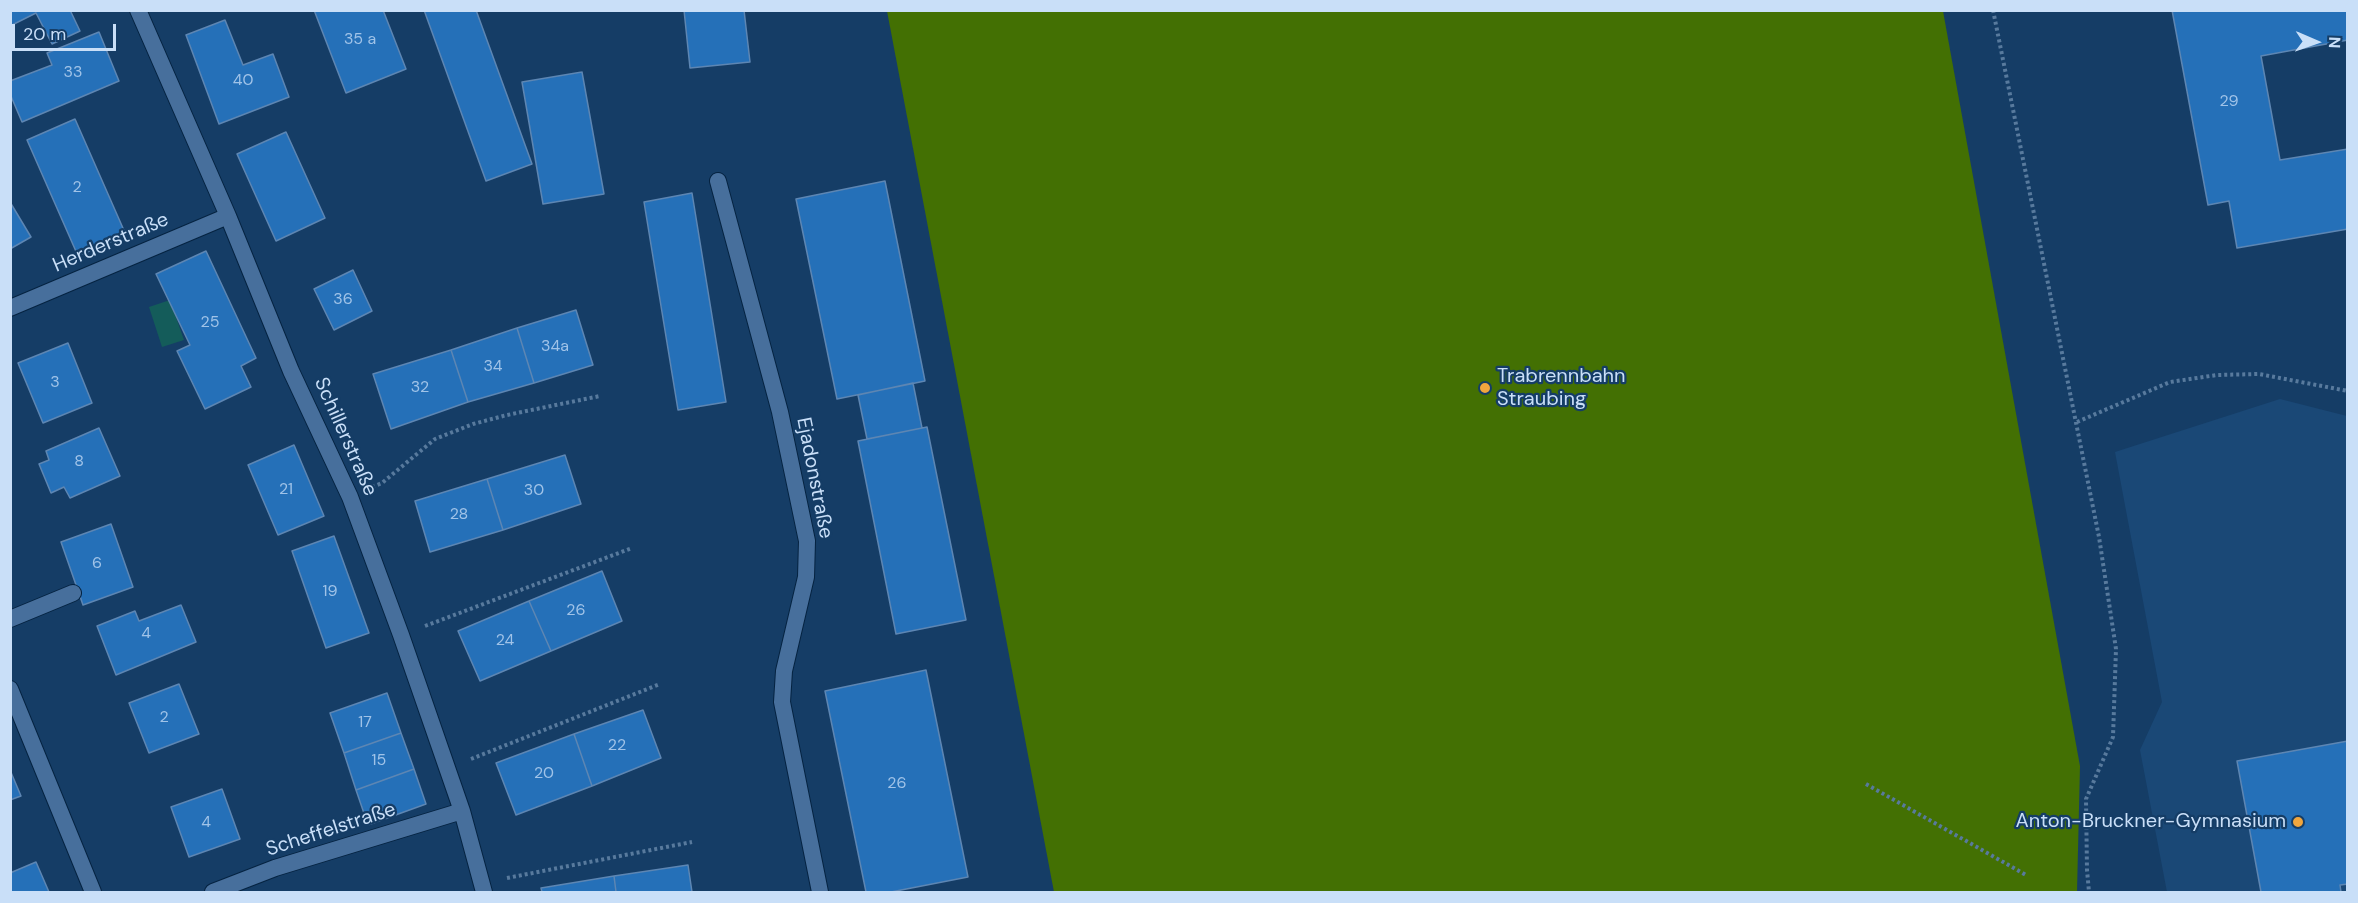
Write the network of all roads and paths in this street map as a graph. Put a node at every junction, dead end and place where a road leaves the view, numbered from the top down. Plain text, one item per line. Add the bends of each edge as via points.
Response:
1 (138, 10) edge
2 (1993, 10) edge
3 (718, 181) dead end
4 (228, 216) junction
5 (10, 308) edge
6 (2348, 392) edge
7 (600, 396) dead end
8 (2077, 422) junction
9 (350, 496) junction
10 (632, 548) dead end
11 (73, 593) dead end
12 (10, 619) edge
13 (401, 635) junction
14 (660, 684) dead end
15 (10, 689) edge
16 (447, 769) junction
17 (1866, 784) dead end
18 (462, 811) junction
19 (692, 842) dead end
20 (2026, 876) dead end
21 (483, 888) edge
22 (93, 892) edge
23 (213, 892) edge
24 (820, 892) edge
25 (2089, 892) edge

1 - 4 street, Schillerstraße
2 - 8 path
3 - 24 street, Ejadonstraße via 780,412 807,541 806,577 784,671 782,702
4 - 5 street, Herderstraße
4 - 9 street, Schillerstraße via 291,371
6 - 8 path via 2259,374 2217,375 2170,382
7 - 9 path via 507,415 435,439 382,483
8 - 25 path via 2116,649 2113,737 2086,799
9 - 13 street, Schillerstraße
10 - 13 path
11 - 12 street
13 - 16 street, Schillerstraße
14 - 16 path
15 - 22 street
16 - 18 street, Schillerstraße
17 - 20 path
18 - 21 street, Schillerstraße
18 - 23 street, Scheffelstraße via 275,868
19 - 21 path

